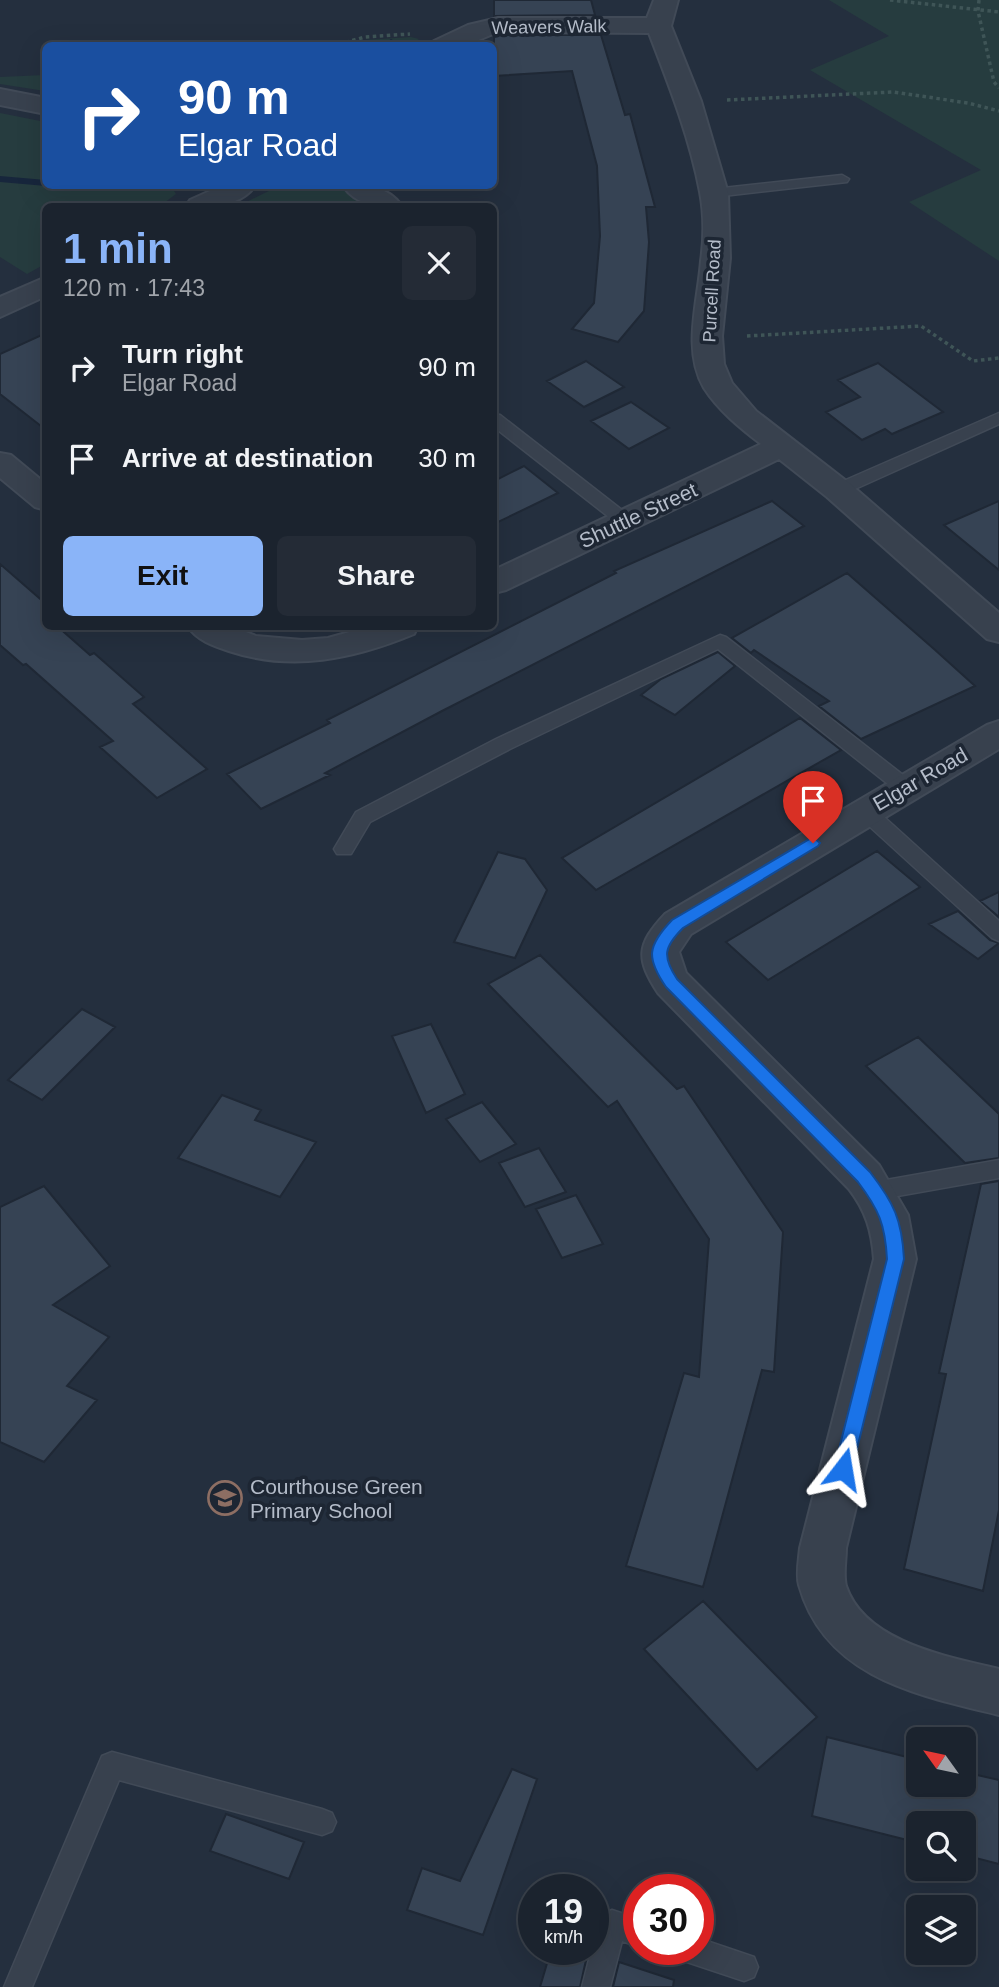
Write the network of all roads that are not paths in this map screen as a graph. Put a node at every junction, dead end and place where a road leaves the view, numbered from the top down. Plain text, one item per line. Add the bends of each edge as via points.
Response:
1 (663, 13) edge
2 (450, 42) edge
3 (0, 96) edge
4 (42, 105) edge
5 (842, 179) dead end
6 (226, 189) edge
7 (362, 189) edge
8 (714, 193) junction
9 (205, 203) edge
10 (383, 203) edge
11 (42, 287) edge
12 (0, 307) edge
13 (999, 418) edge
14 (497, 421) edge
15 (782, 446) junction
16 (0, 463) edge
17 (838, 491) junction
18 (42, 497) edge
19 (625, 521) junction
20 (497, 582) edge
21 (210, 630) edge
22 (394, 630) edge
23 (999, 631) edge
24 (999, 733) edge
25 (905, 787) junction
26 (865, 811) junction
27 (344, 849) dead end
28 (999, 933) edge
29 (999, 1169) edge
30 (875, 1191) junction
31 (999, 1692) edge
32 (322, 1822) dead end
33 (623, 1928) edge
34 (714, 1957) edge
35 (744, 1966) dead end
36 (18, 1987) edge
37 (596, 1987) edge

1 - 2 street, Weavers Walk via 498,25
1 - 8 street, Purcell Road
3 - 4 street
5 - 8 lane
6 - 9 street
7 - 10 street
8 - 15 street, Purcell Road via 716,258 707,337 709,365 718,387 745,417
11 - 12 street
13 - 17 lane
14 - 19 lane
15 - 17 street, Purcell Road
15 - 19 street, Shuttle Street
16 - 18 street
17 - 23 street, Purcell Road
19 - 20 street, Shuttle Street
21 - 22 street via 253,647 290,653 334,649
24 - 25 street, Elgar Road
25 - 26 street, Elgar Road
25 - 27 lane via 720,641 503,744 363,817
26 - 28 lane
26 - 30 street, Elgar Road via 678,924 659,950 659,964 672,983
29 - 30 lane
30 - 31 street, Elgar Road via 894,1230 895,1259 823,1548 822,1583 837,1618 867,1648 905,1668
32 - 36 lane via 112,1765
33 - 37 lane via 612,1924
34 - 35 lane

